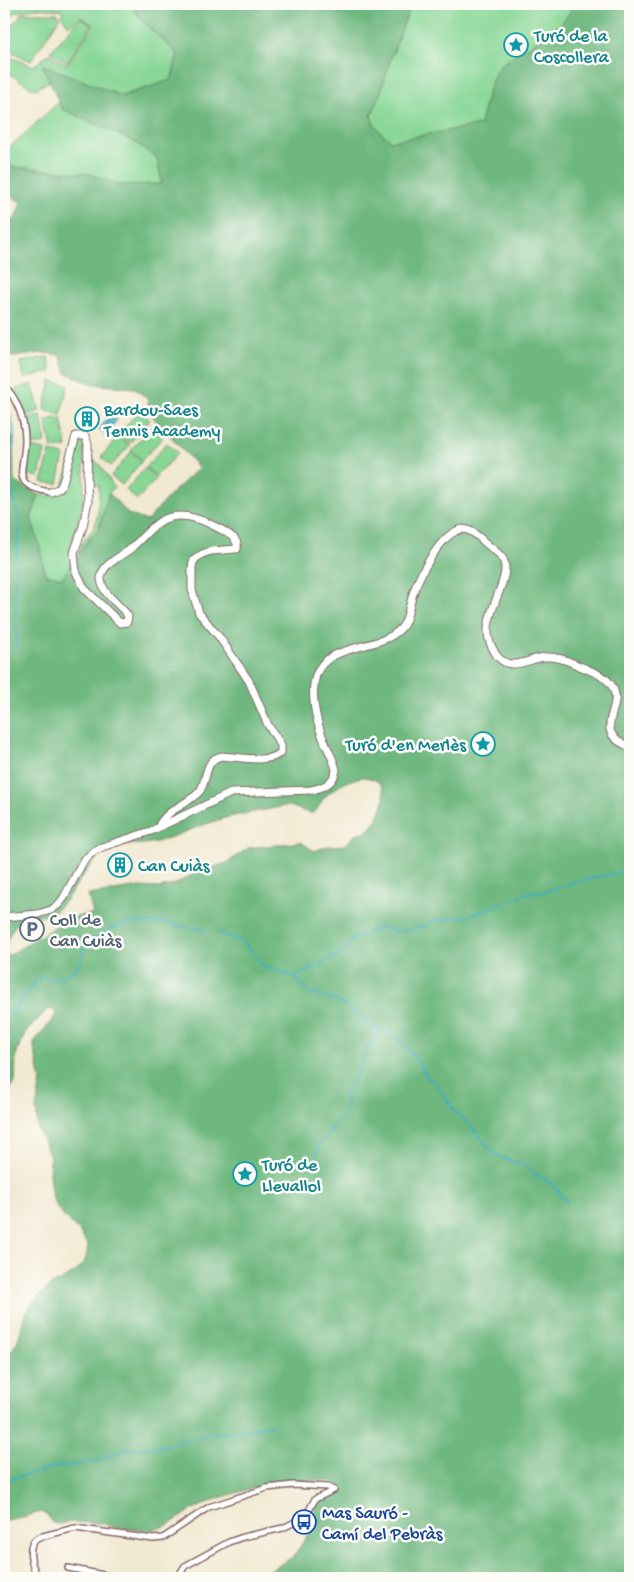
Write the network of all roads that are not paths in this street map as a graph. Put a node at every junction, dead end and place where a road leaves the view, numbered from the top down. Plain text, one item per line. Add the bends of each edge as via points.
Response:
1 (4, 386) edge
2 (51, 492) joint
3 (630, 747) edge
4 (158, 828) junction
5 (4, 917) edge
6 (68, 1568) dead end
7 (39, 1578) edge
8 (119, 1578) edge
9 (177, 1578) edge

1 - 2 street via 16,402 24,428 22,478 30,486
2 - 4 main road via 60,488 63,482 76,436 85,436 88,444 88,501 74,553 76,572 84,588 120,623 127,622 128,616 106,592 102,573 158,523 173,517 193,517 236,539 238,545 237,549 211,551 194,560 192,590 199,613 248,681 281,745 281,752 270,758 215,758 210,762 200,791 162,819
3 - 4 main road via 618,742 611,734 615,695 604,677 561,658 546,657 512,665 500,659 490,644 487,629 505,574 504,560 472,532 459,530 443,542 428,562 404,623 397,632 335,655 318,671 314,694 318,723 336,770 330,783 311,790 231,793
4 - 5 main road via 91,853 54,908 43,913
6 - 8 street
7 - 9 street via 31,1560 32,1544 39,1537 75,1528 163,1538 209,1507 267,1488 293,1485 334,1490 315,1499 306,1516 288,1526 229,1542 185,1566

